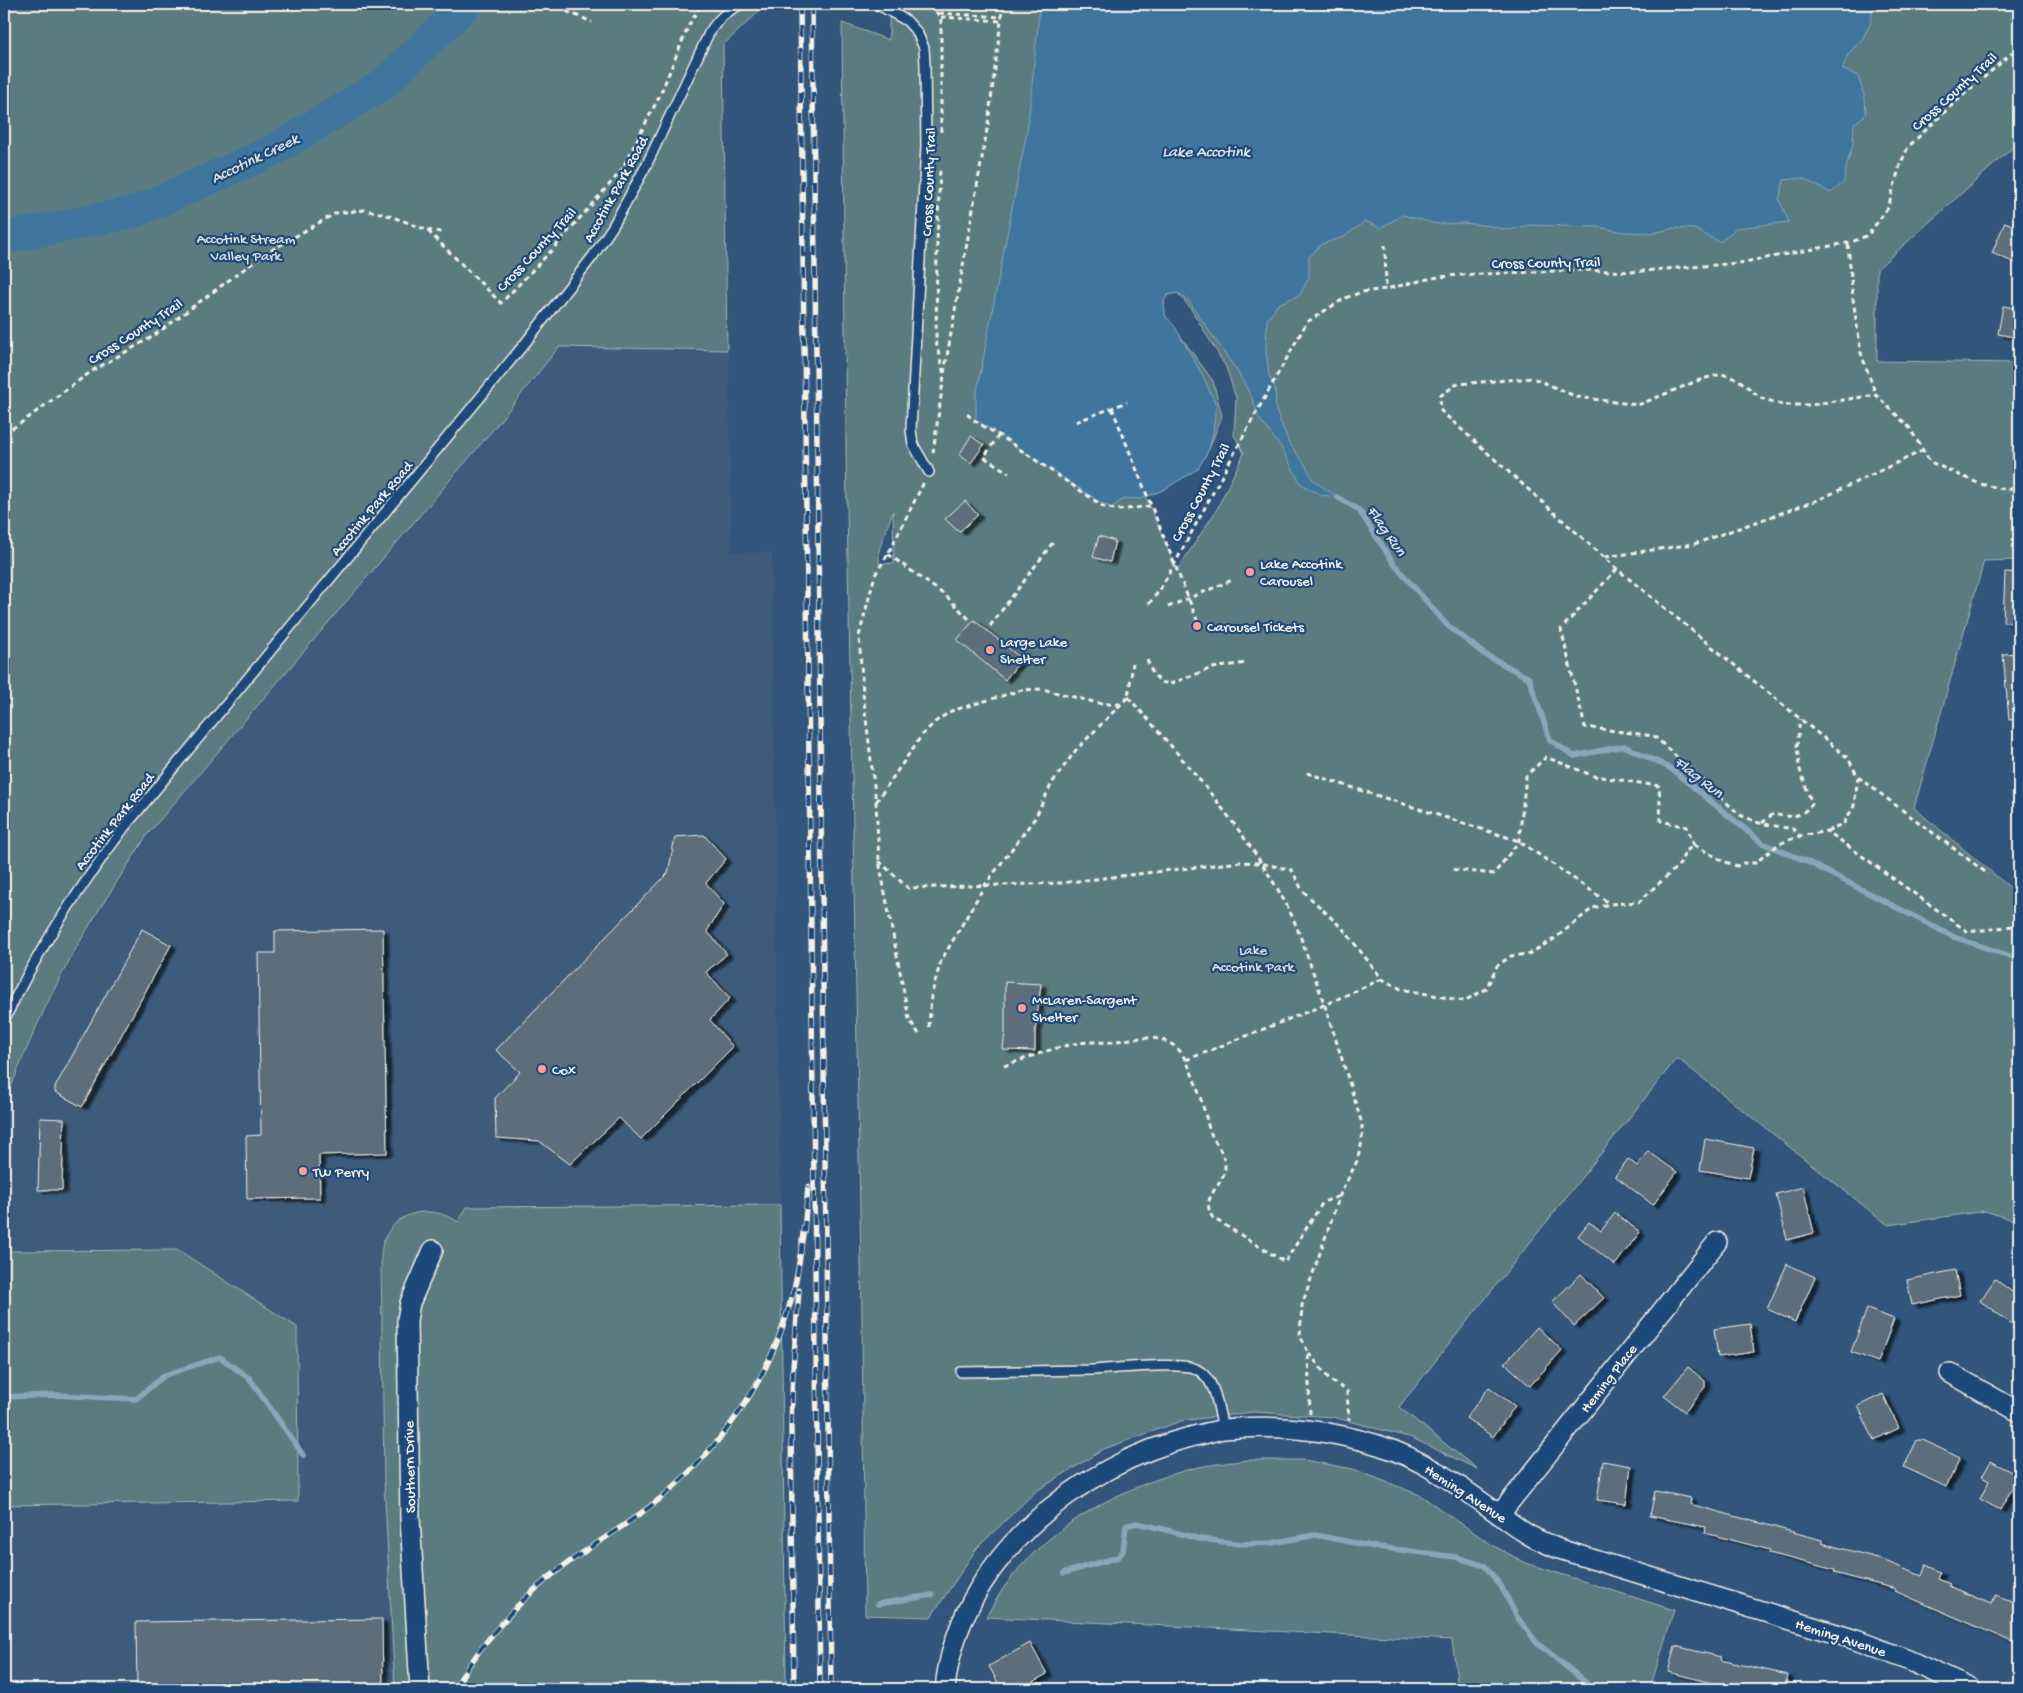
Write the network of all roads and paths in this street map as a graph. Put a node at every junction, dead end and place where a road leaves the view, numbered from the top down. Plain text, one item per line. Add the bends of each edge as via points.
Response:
1 (561, 4) edge
2 (701, 4) edge
3 (742, 4) edge
4 (877, 4) edge
5 (931, 4) edge
6 (1002, 4) edge
7 (938, 13) junction
8 (941, 17) junction
9 (1001, 19) junction
10 (592, 22) dead end
11 (2019, 47) edge
12 (941, 139) dead end
13 (940, 166) dead end
14 (427, 230) junction
15 (442, 232) dead end
16 (1385, 244) dead end
17 (1848, 244) junction
18 (1386, 289) junction
19 (944, 375) junction
20 (1876, 395) junction
21 (1128, 402) dead end
22 (1112, 408) junction
23 (967, 414) dead end
24 (1076, 422) dead end
25 (4, 433) edge
26 (999, 435) junction
27 (1924, 450) junction
28 (932, 453) dead end
29 (929, 472) joint
30 (1009, 473) dead end
31 (2019, 484) edge
32 (1150, 506) junction
33 (1054, 541) dead end
34 (888, 554) junction
35 (1605, 557) junction
36 (1174, 565) junction
37 (1617, 570) junction
38 (1232, 580) dead end
39 (1189, 598) junction
40 (1148, 604) dead end
41 (1168, 607) dead end
42 (969, 619) dead end
43 (1197, 620) dead end
44 (990, 626) dead end
45 (1146, 660) dead end
46 (1246, 662) dead end
47 (1133, 663) dead end
48 (1128, 698) junction
49 (1121, 704) junction
50 (1800, 719) junction
51 (1307, 773) dead end
52 (1858, 777) junction
53 (876, 802) junction
54 (1761, 824) junction
55 (1827, 831) junction
56 (1800, 836) junction
57 (1519, 841) junction
58 (1694, 844) junction
59 (879, 860) junction
60 (1260, 863) junction
61 (1450, 869) dead end
62 (1988, 874) dead end
63 (985, 885) junction
64 (1610, 904) junction
65 (2019, 930) edge
66 (1382, 979) junction
67 (1324, 1005) junction
68 (4, 1021) edge
69 (929, 1026) dead end
70 (919, 1034) dead end
71 (1186, 1060) junction
72 (1004, 1066) dead end
73 (1340, 1195) junction
74 (1717, 1242) dead end
75 (433, 1250) dead end
76 (1308, 1352) junction
77 (961, 1372) dead end
78 (1950, 1373) dead end
79 (2019, 1412) edge
80 (1223, 1430) junction
81 (1309, 1430) junction
82 (1350, 1437) junction
83 (1500, 1514) junction
84 (420, 1689) edge
85 (945, 1689) edge
86 (1971, 1689) edge

1 - 10 path via 566,11
2 - 14 path, Cross County Trail via 621,171 501,303
3 - 68 lane, Accotink Park Road via 719,18 709,34 646,166 593,256 526,342 118,836 61,917
4 - 29 lane via 917,32 924,48 926,65 926,146 911,430 913,444
5 - 7 path
6 - 9 path
7 - 8 path
7 - 9 path
8 - 9 path
8 - 12 path, Cross County Trail
9 - 19 path via 988,124
11 - 17 path, Cross County Trail via 1908,147 1888,208 1868,234
13 - 19 path, Cross County Trail via 936,333
14 - 15 path
14 - 25 path, Cross County Trail via 385,214 364,210 336,213 262,255 152,336 92,371
16 - 18 path
17 - 18 path, Cross County Trail via 1739,264 1631,272 1583,270 1458,275
17 - 20 path via 1861,353
18 - 36 path, Cross County Trail via 1345,298 1307,322
19 - 28 path, Cross County Trail
20 - 27 path via 1909,427
20 - 35 path via 1809,405 1783,405 1761,398 1739,380 1722,374 1638,404 1577,398 1534,378 1457,384 1440,396 1441,412
21 - 22 path
22 - 24 path
22 - 32 path
23 - 26 path
26 - 30 path via 984,457
26 - 32 path via 1104,507 1120,510
27 - 31 path via 1930,462 1980,484 2008,490
27 - 35 path via 1818,500 1694,544
29 - 34 path
32 - 36 path
33 - 44 path
34 - 42 path via 946,596
34 - 53 path via 875,575 859,636
35 - 37 path
36 - 39 path
36 - 40 path, Cross County Trail
37 - 50 path
37 - 54 path via 1561,629 1585,726 1654,736 1740,816
38 - 39 path
39 - 41 path
39 - 43 path
45 - 46 path via 1153,674 1161,682 1170,684 1212,668
47 - 48 path
48 - 49 path
48 - 60 path via 1197,777
49 - 53 path via 1102,704 1042,689 1022,690 951,711 922,735
49 - 63 path via 1076,750 1052,783 1035,818
50 - 52 path via 1848,758
50 - 54 path via 1799,767 1812,804 1798,816 1773,814
51 - 57 path
52 - 55 path via 1854,806 1844,823
52 - 62 path
53 - 59 path
54 - 56 path via 1793,829
55 - 56 path
55 - 65 path via 1968,932 2013,926
56 - 58 path via 1779,844 1755,863 1737,866
57 - 58 path via 1526,776 1546,756 1594,776 1660,786 1661,821 1687,827
57 - 61 path via 1494,874
57 - 64 path
58 - 64 path via 1685,852 1680,864 1639,902
59 - 63 path via 908,888
59 - 70 path via 908,1019
60 - 63 path via 1240,862 1061,883
60 - 66 path via 1292,870 1302,890 1344,930
60 - 67 path via 1297,928
63 - 69 path via 940,960 931,996
64 - 66 path via 1593,908 1529,954 1512,956 1497,966 1486,989 1464,1000 1401,990
66 - 67 path
67 - 71 path
67 - 73 path via 1362,1124 1357,1161
71 - 72 path via 1177,1048 1158,1039 1136,1037 1080,1043
71 - 73 path via 1210,1136 1225,1157 1225,1170 1208,1202 1213,1218 1285,1262 1323,1202
73 - 76 path via 1302,1305 1300,1336
74 - 83 street, Heming Place
75 - 84 street, Southern Drive via 410,1302 407,1320 410,1518
76 - 81 path
76 - 82 path via 1330,1380 1347,1391
77 - 80 lane via 1180,1365 1196,1368 1214,1390
78 - 79 street
80 - 81 street, Heming Avenue
80 - 85 street, Heming Avenue via 1168,1442 1114,1465 1040,1516 996,1564 965,1614 949,1660
81 - 82 street, Heming Avenue
82 - 83 street, Heming Avenue via 1427,1466
83 - 86 street, Heming Avenue via 1526,1534 1559,1549 1853,1639

